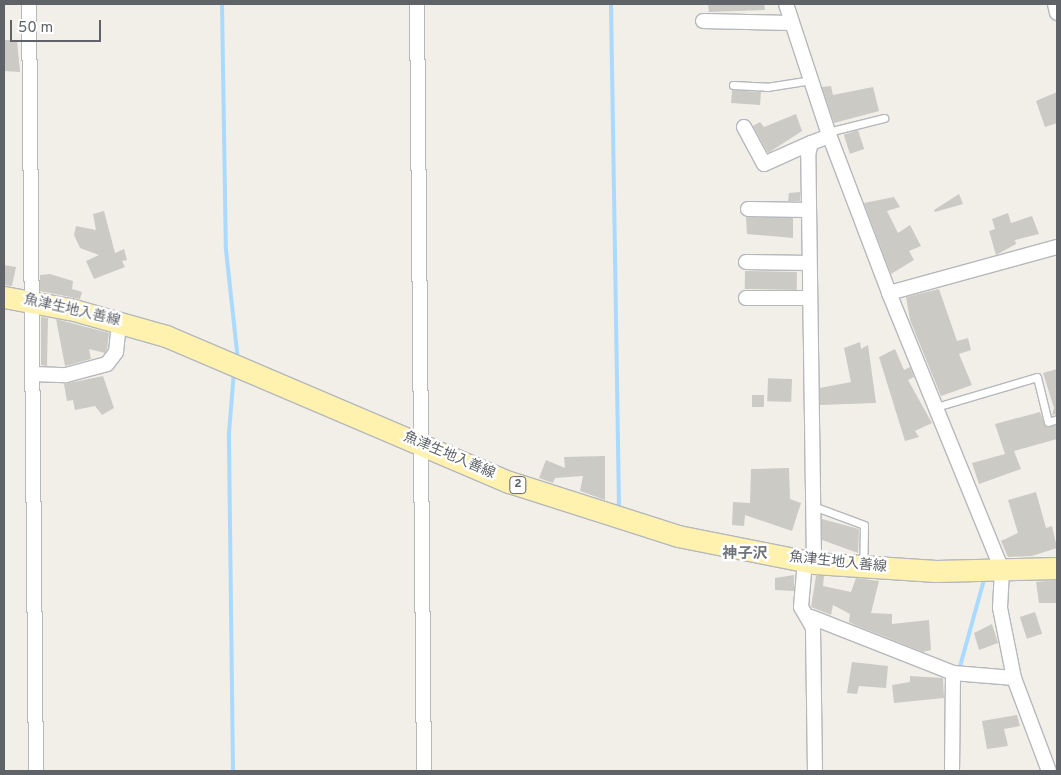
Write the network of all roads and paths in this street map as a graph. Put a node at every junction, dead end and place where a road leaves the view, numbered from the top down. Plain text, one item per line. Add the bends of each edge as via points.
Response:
1 (29, 4) edge
2 (417, 4) edge
3 (786, 4) edge
4 (1054, 4) edge
5 (1057, 13) edge
6 (703, 21) dead end
7 (792, 23) junction
8 (811, 80) junction
9 (732, 85) dead end
10 (884, 118) dead end
11 (744, 127) dead end
12 (828, 134) junction
13 (810, 143) junction
14 (748, 209) dead end
15 (808, 210) junction
16 (1057, 247) edge
17 (746, 262) dead end
18 (809, 263) junction
19 (889, 293) junction
20 (4, 297) edge
21 (746, 298) dead end
22 (809, 298) junction
23 (30, 301) junction
24 (119, 321) junction
25 (33, 374) junction
26 (936, 407) junction
27 (1057, 419) edge
28 (423, 445) junction
29 (813, 506) junction
30 (809, 562) junction
31 (862, 566) junction
32 (1057, 568) edge
33 (1002, 570) junction
34 (810, 617) junction
35 (953, 674) junction
36 (1014, 678) junction
37 (36, 771) edge
38 (424, 771) edge
39 (815, 771) edge
40 (952, 771) edge
41 (1049, 771) edge

1 - 23 street
2 - 28 street
3 - 7 street
4 - 5 street
6 - 7 street
7 - 8 street
8 - 9 lane via 767,86
8 - 12 street
10 - 12 lane
11 - 13 street via 764,164
12 - 13 street
12 - 19 street
13 - 15 street
14 - 15 street
15 - 18 street
16 - 19 street
17 - 18 street
18 - 22 street
19 - 26 street
20 - 23 main road, 魚津生地入善線 / 2
21 - 22 street
22 - 29 street
23 - 24 main road, 魚津生地入善線 / 2
23 - 25 street
24 - 25 street via 116,352 107,364 66,375
24 - 28 main road, 魚津生地入善線 / 2 via 238,364
25 - 37 street
26 - 27 lane via 1037,377 1048,422
26 - 33 street
28 - 30 main road, 魚津生地入善線 / 2 via 620,520
28 - 38 street
29 - 30 street
29 - 31 lane via 864,525
30 - 31 main road, 魚津生地入善線 / 2
30 - 34 street via 801,606
31 - 33 main road, 魚津生地入善線 / 2
32 - 33 main road, 魚津生地入善線 / 2
33 - 36 street via 1000,608
34 - 35 street
34 - 39 street
35 - 36 street
35 - 40 street
36 - 41 street

